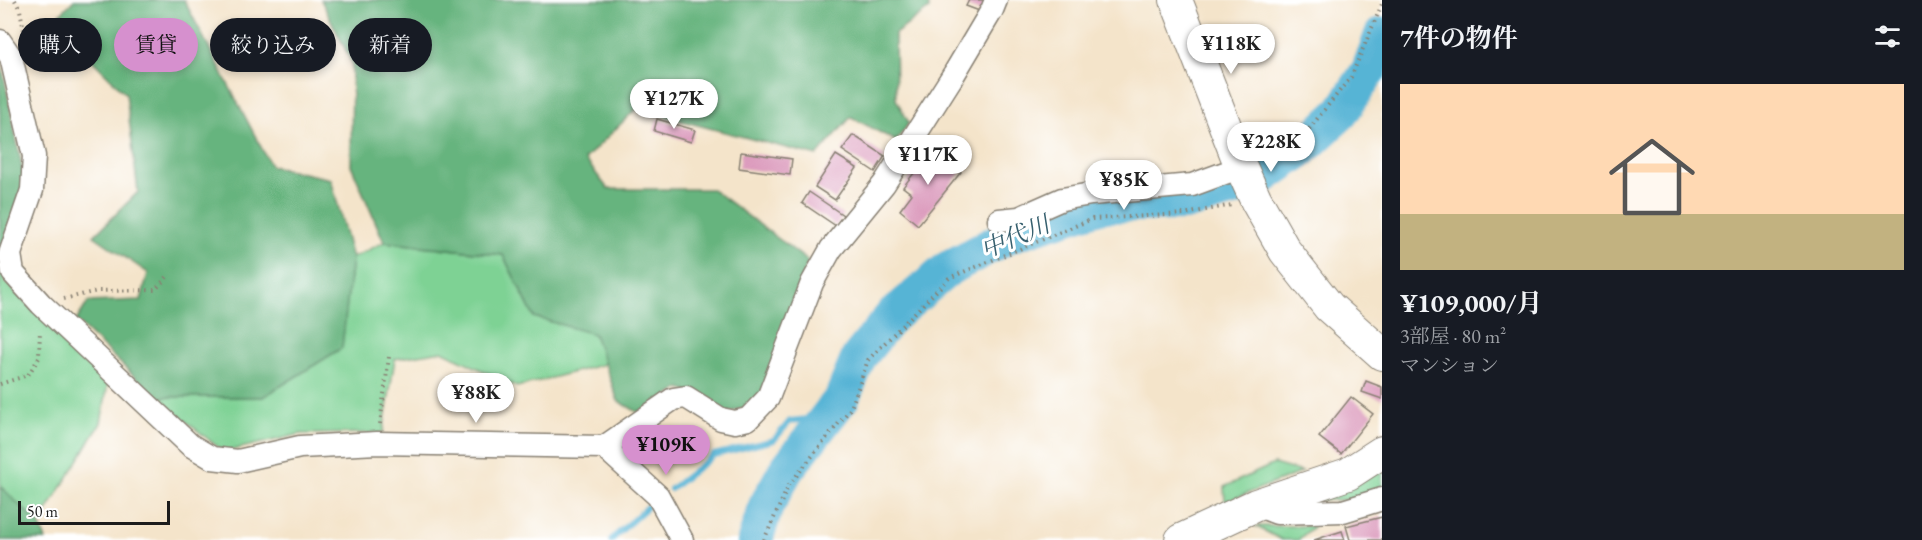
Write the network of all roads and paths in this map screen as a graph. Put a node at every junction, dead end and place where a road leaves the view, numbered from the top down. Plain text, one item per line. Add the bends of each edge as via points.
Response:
1 (996, 0) edge
2 (1176, 0) edge
3 (1382, 4) edge
4 (0, 41) edge
5 (1241, 167) junction
6 (1256, 200) junction
7 (999, 220) dead end
8 (1382, 354) edge
9 (389, 357) dead end
10 (377, 442) junction
11 (604, 447) junction
12 (1382, 452) edge
13 (1382, 499) edge
14 (1256, 505) junction
15 (682, 540) edge
16 (764, 540) edge
17 (1181, 540) edge

1 - 11 street via 884,184 831,249 812,283 768,398 748,419 735,422 721,419 686,397 673,399
2 - 5 street
3 - 5 path via 1351,77 1305,134
4 - 10 street via 11,57 34,156 32,190 10,255 13,273 41,304 190,445 212,458 238,461 300,447
5 - 6 street
5 - 7 street via 1192,185 1062,199 1019,218
6 - 8 street via 1285,251 1329,307
6 - 16 path via 1185,214 1092,219 949,278 868,360 852,408 789,484
9 - 10 path
10 - 11 street
11 - 15 street via 658,496
12 - 14 street via 1348,474
13 - 14 street via 1343,511 1277,513
14 - 17 street

